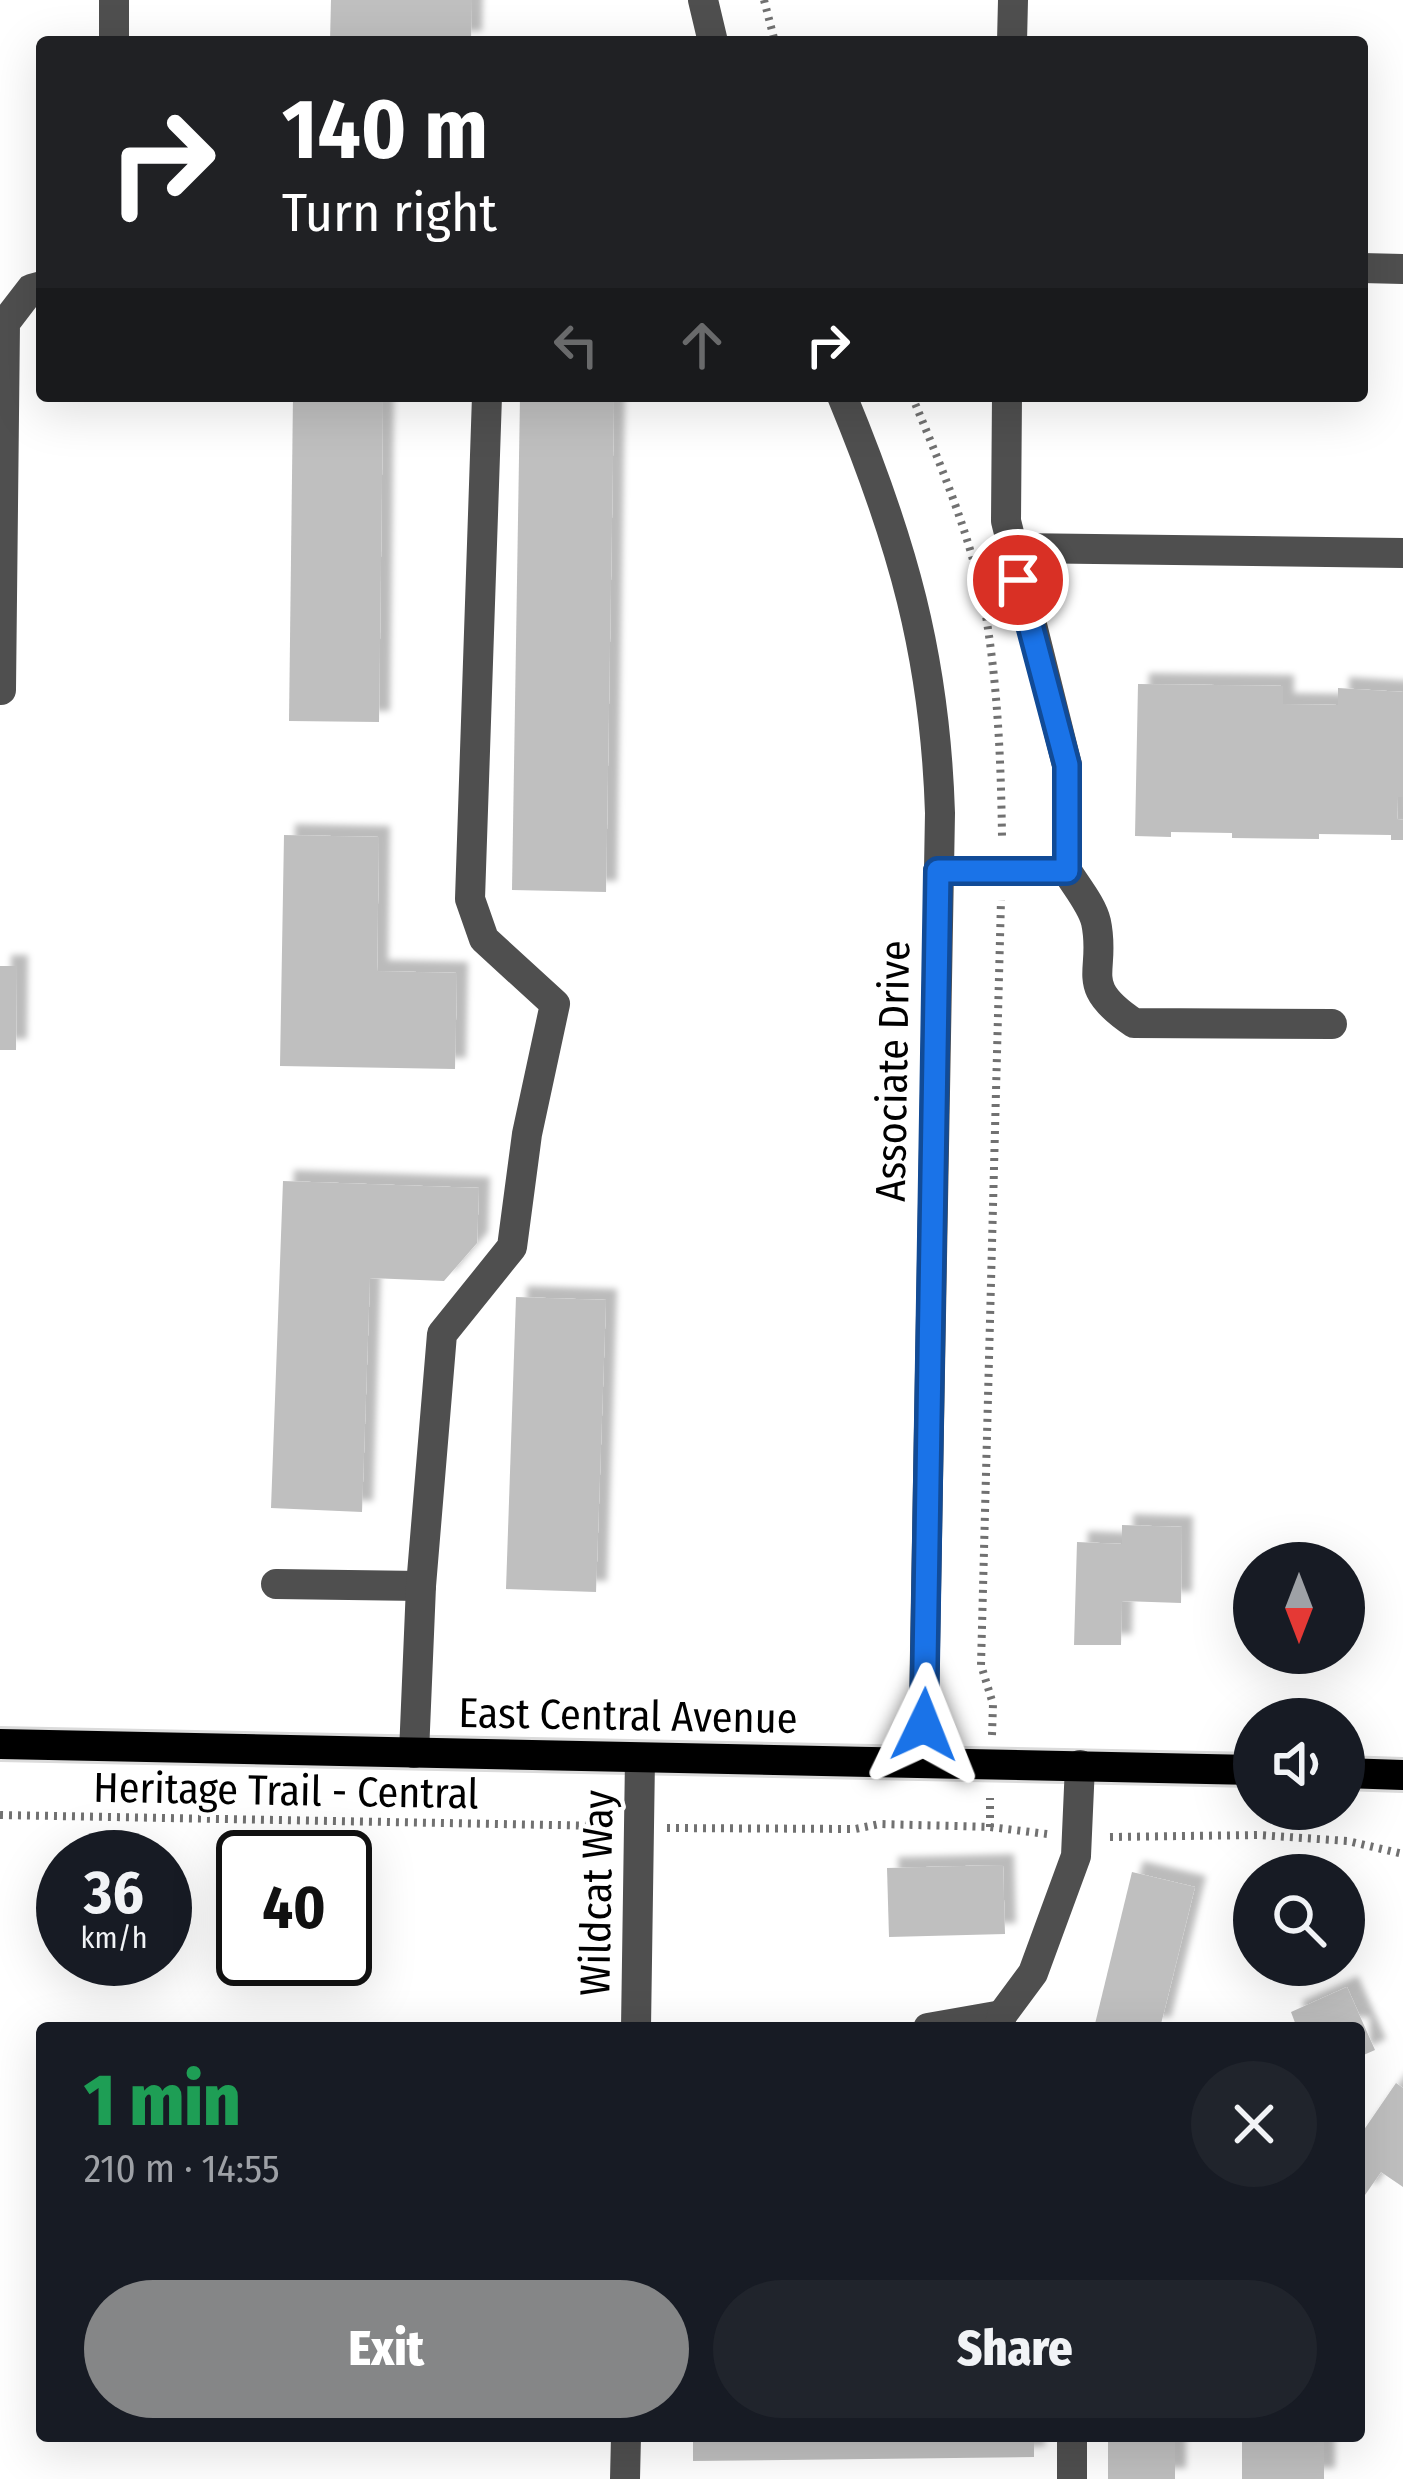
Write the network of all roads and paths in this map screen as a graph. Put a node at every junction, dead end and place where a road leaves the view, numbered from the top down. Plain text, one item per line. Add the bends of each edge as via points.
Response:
1 (114, 0) edge
2 (703, 0) edge
3 (764, 0) edge
4 (1013, 0) edge
5 (114, 36) edge
6 (712, 36) edge
7 (774, 36) edge
8 (1012, 36) edge
9 (1368, 268) edge
10 (1403, 268) edge
11 (36, 288) edge
12 (488, 402) edge
13 (844, 402) edge
14 (914, 402) edge
15 (1007, 402) edge
16 (1010, 548) junction
17 (1403, 553) edge
18 (1, 690) edge
19 (1002, 837) dead end
20 (938, 871) junction
21 (1067, 871) junction
22 (1000, 904) dead end
23 (1332, 1024) dead end
24 (276, 1584) dead end
25 (421, 1586) junction
26 (993, 1704) dead end
27 (0, 1744) edge
28 (414, 1754) junction
29 (640, 1759) junction
30 (922, 1762) junction
31 (1079, 1765) junction
32 (1233, 1769) edge
33 (1365, 1774) edge
34 (1403, 1775) edge
35 (0, 1815) edge
36 (571, 1826) dead end
37 (706, 1829) dead end
38 (1036, 1834) dead end
39 (1117, 1838) dead end
40 (1403, 1854) edge
41 (636, 2022) edge
42 (1000, 2022) edge
43 (626, 2442) edge
44 (1072, 2442) edge
45 (625, 2479) edge
46 (1072, 2479) edge

1 - 5 street
2 - 6 street
3 - 7 path
4 - 8 street
9 - 10 street
11 - 18 street via 4,322
12 - 25 street via 470,899 484,939 555,1004 512,1247 442,1334
13 - 20 street, Associate Drive via 914,598 938,736
14 - 19 path via 985,611 1001,734
15 - 16 street
16 - 17 street
16 - 21 street via 1067,765
20 - 21 street
20 - 30 street, Associate Drive
21 - 23 street via 1096,920 1095,974 1108,1005 1134,1023
22 - 26 path via 981,1665
24 - 25 street
25 - 28 street
27 - 28 main road, East Central Avenue
28 - 29 main road, East Central Avenue
29 - 30 main road, East Central Avenue
29 - 41 street, Wildcat Way
30 - 31 main road, East Central Avenue
31 - 32 main road, East Central Avenue
31 - 42 street via 1076,1856 1033,1973
33 - 34 main road
35 - 36 path, Heritage Trail - Central
37 - 38 path via 990,1823
39 - 40 path via 1348,1840
43 - 45 street
44 - 46 street

